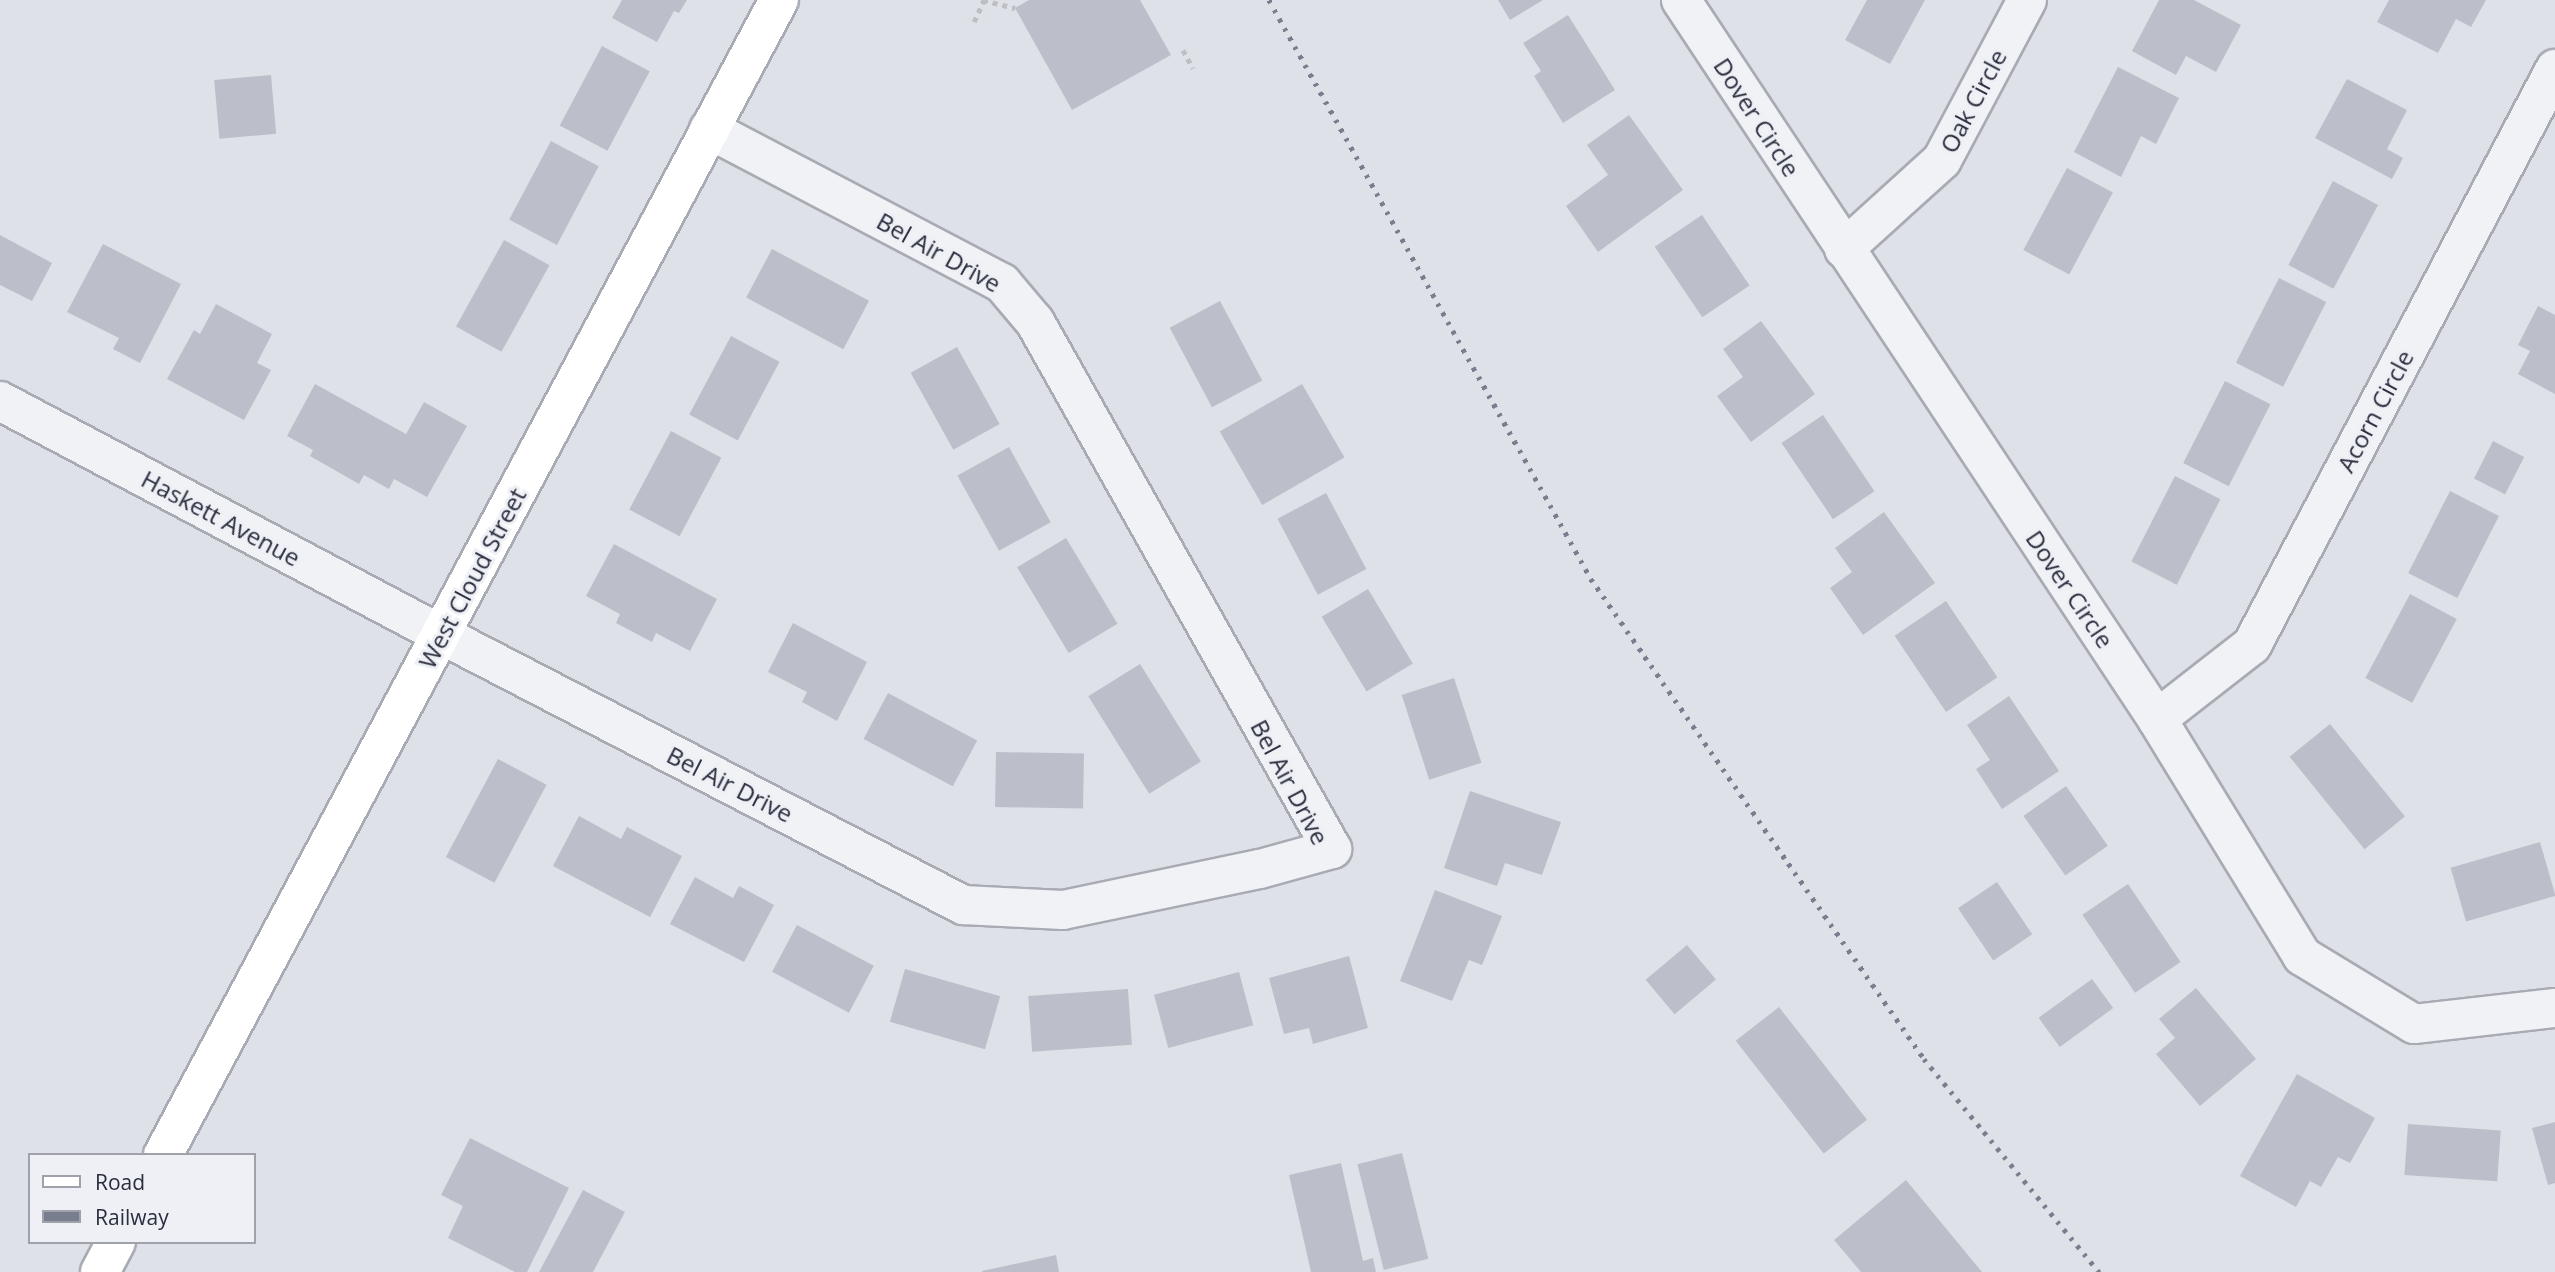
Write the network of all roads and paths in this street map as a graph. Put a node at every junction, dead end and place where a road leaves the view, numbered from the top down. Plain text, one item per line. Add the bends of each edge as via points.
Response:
1 (779, 0) edge
2 (984, 0) edge
3 (1681, 0) edge
4 (2027, 0) edge
5 (1015, 8) dead end
6 (974, 22) dead end
7 (1183, 50) dead end
8 (1193, 68) dead end
9 (2555, 69) edge
10 (709, 129) junction
11 (1844, 249) junction
12 (0, 401) edge
13 (442, 635) junction
14 (2157, 719) junction
15 (2555, 1008) edge
16 (164, 1153) edge
17 (115, 1244) edge
18 (100, 1272) edge

1 - 10 main road, West Cloud Street
2 - 5 path
2 - 6 path
3 - 11 street, Dover Circle
4 - 11 street, Oak Circle via 1942,160
7 - 8 path
9 - 14 street, Acorn Circle via 2252,645
10 - 13 main road, West Cloud Street
10 - 13 street, Bel Air Drive via 1002,283 1035,323 1332,849 1260,869 1063,910 963,905
11 - 14 street, Dover Circle
12 - 13 street, Haskett Avenue
13 - 16 main road, West Cloud Street
14 - 15 street, Dover Circle via 2302,956 2414,1024
17 - 18 main road

